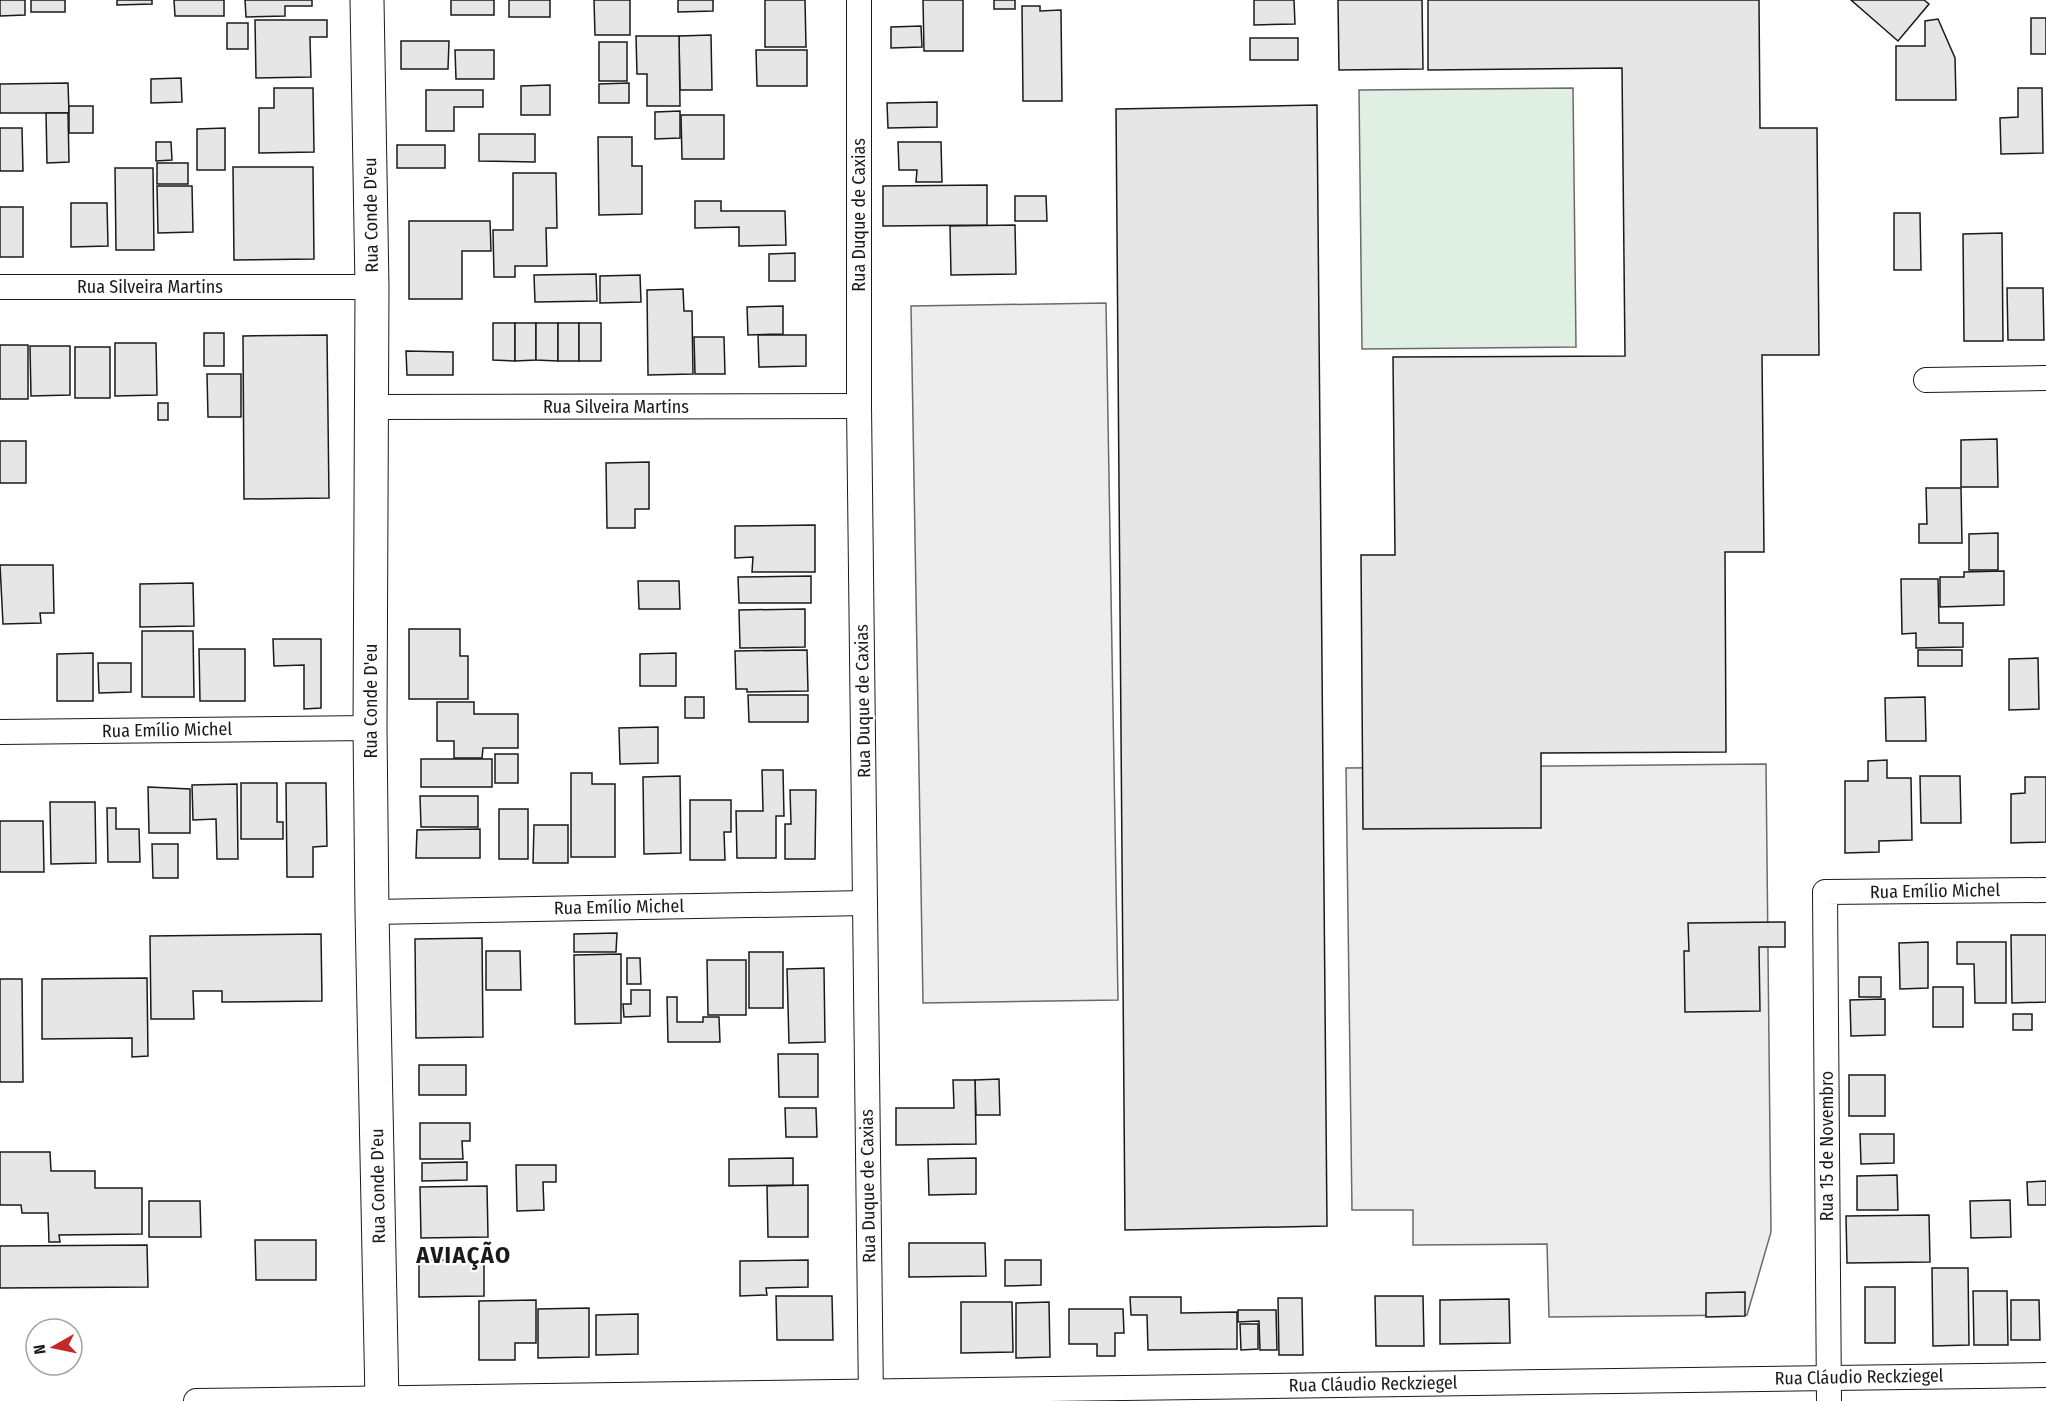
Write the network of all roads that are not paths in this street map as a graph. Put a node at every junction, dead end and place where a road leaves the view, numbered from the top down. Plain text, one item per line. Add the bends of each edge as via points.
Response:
1 (367, 0) edge
2 (859, 0) edge
3 (0, 287) edge
4 (372, 287) junction
5 (2046, 378) edge
6 (1926, 380) dead end
7 (860, 406) junction
8 (372, 408) junction
9 (370, 728) junction
10 (0, 732) edge
11 (2046, 890) edge
12 (1825, 892) joint
13 (865, 903) junction
14 (372, 912) junction
15 (2046, 1375) edge
16 (1829, 1389) edge
17 (1341, 1393) edge
18 (871, 1396) edge
19 (382, 1400) edge
20 (196, 1401) edge

1 - 4 street, Rua Conde D'eu
2 - 7 street, Rua Duque de Caxias
3 - 4 street, Rua Silveira Martins
4 - 8 street, Rua Conde D'eu
5 - 6 street
7 - 8 street, Rua Silveira Martins
7 - 13 street, Rua Duque de Caxias
8 - 9 street, Rua Conde D'eu
9 - 10 street, Rua Emílio Michel
9 - 14 street, Rua Conde D'eu
11 - 12 street, Rua Emílio Michel
12 - 16 street, Rua 15 de Novembro
13 - 14 street, Rua Emílio Michel
13 - 18 street, Rua Duque de Caxias
14 - 19 street, Rua Conde D'eu
15 - 16 street, Rua Cláudio Reckziegel
16 - 17 street, Rua Cláudio Reckziegel
17 - 18 street, Rua Cláudio Reckziegel
18 - 19 street, Rua Cláudio Reckziegel
19 - 20 street, Rua Cláudio Reckziegel

